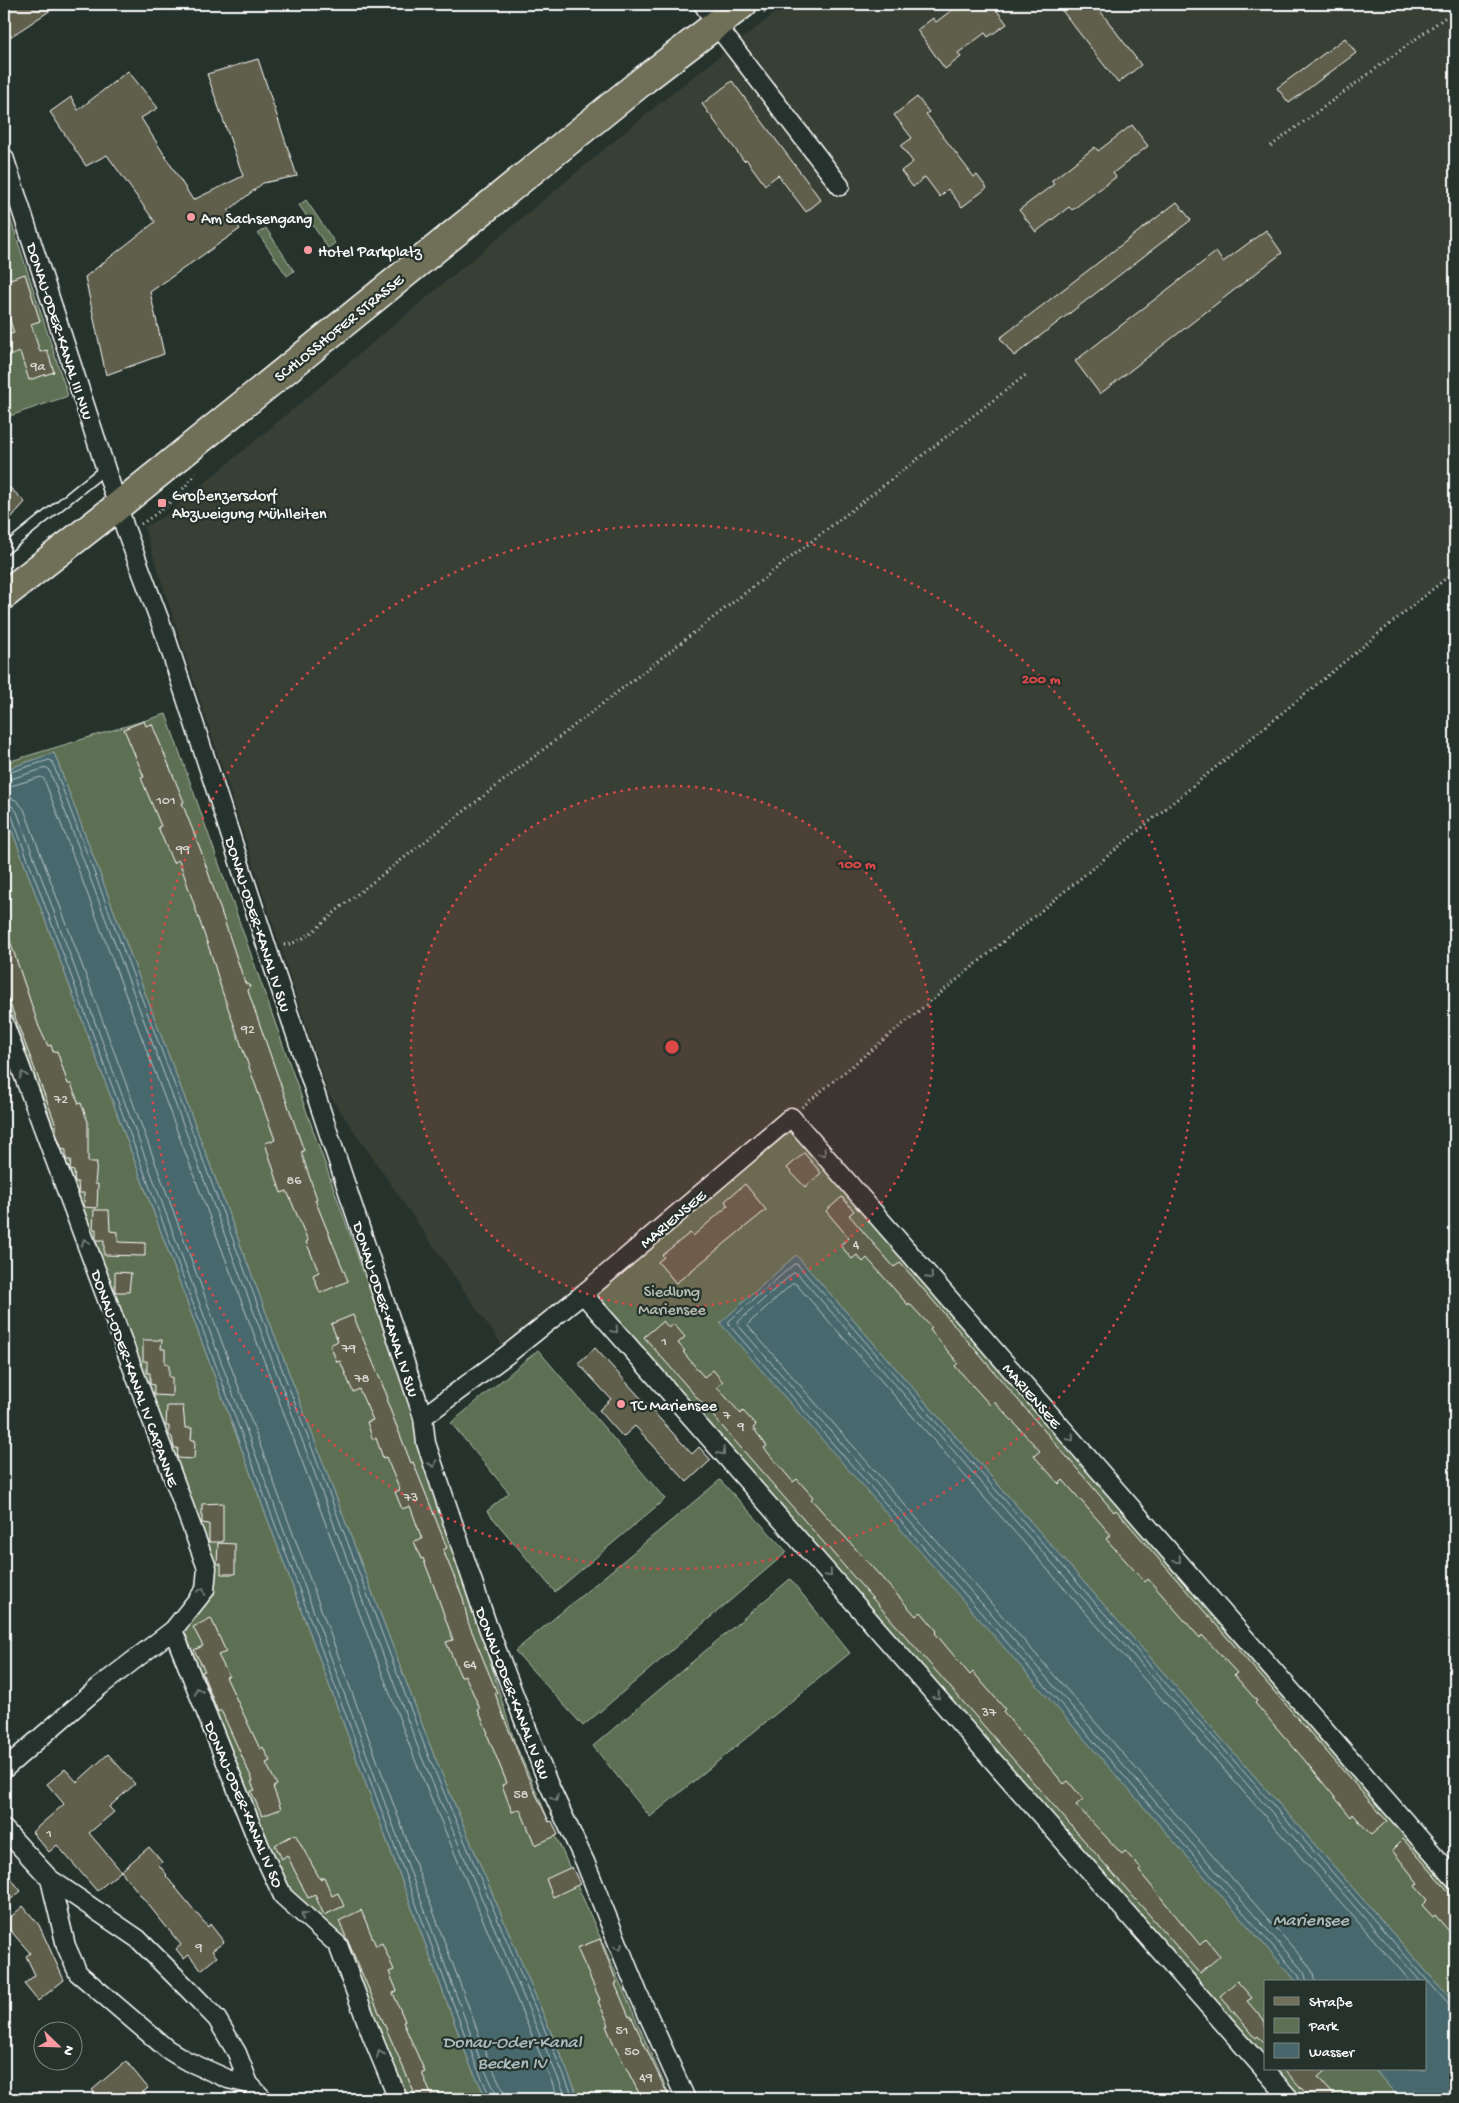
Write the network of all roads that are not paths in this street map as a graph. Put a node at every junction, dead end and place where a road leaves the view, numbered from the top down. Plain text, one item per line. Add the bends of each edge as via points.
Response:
1 (743, 4) edge
2 (709, 14) edge
3 (4, 157) edge
4 (840, 186) dead end
5 (106, 468) junction
6 (118, 506) junction
7 (4, 550) edge
8 (4, 595) edge
9 (4, 1023) edge
10 (583, 1294) junction
11 (423, 1417) junction
12 (173, 1630) junction
13 (4, 1769) edge
14 (4, 1828) edge
15 (50, 1879) junction
16 (1455, 1879) edge
17 (1264, 2069) edge
18 (1265, 2070) edge
19 (248, 2084) junction
20 (263, 2099) edge
21 (398, 2099) edge
22 (686, 2099) edge
23 (1290, 2099) edge

1 - 2 main road, SCHLOSSHOFER STRASSE
2 - 4 street
2 - 6 main road, SCHLOSSHOFER STRASSE
3 - 5 street, DONAU-ODER-KANAL III NW
5 - 6 street, DONAU-ODER-KANAL III NW
5 - 7 lane
6 - 8 main road, SCHLOSSHOFER STRASSE
6 - 11 street, DONAU-ODER-KANAL IV SW via 167,640
12 -> 9 street, DONAU-ODER-KANAL IV CAPANNE via 205,1590 207,1568
10 - 11 street, MARIENSEE
10 -> 16 street, MARIENSEE via 791,1117
10 -> 17 street
11 -> 22 street, DONAU-ODER-KANAL IV SW via 426,1443 506,1677 548,1783
12 - 13 street, DONAU-ODER-KANAL IV CAPANNE via 99,1687
21 -> 12 street, DONAU-ODER-KANAL IV SO via 338,1945 283,1896 260,1847
14 - 15 street
15 - 19 street via 138,1939 188,1989 222,2027 237,2053
15 - 19 street via 66,1946 78,1973 167,2049 228,2079
18 -> 23 street
19 - 20 street

